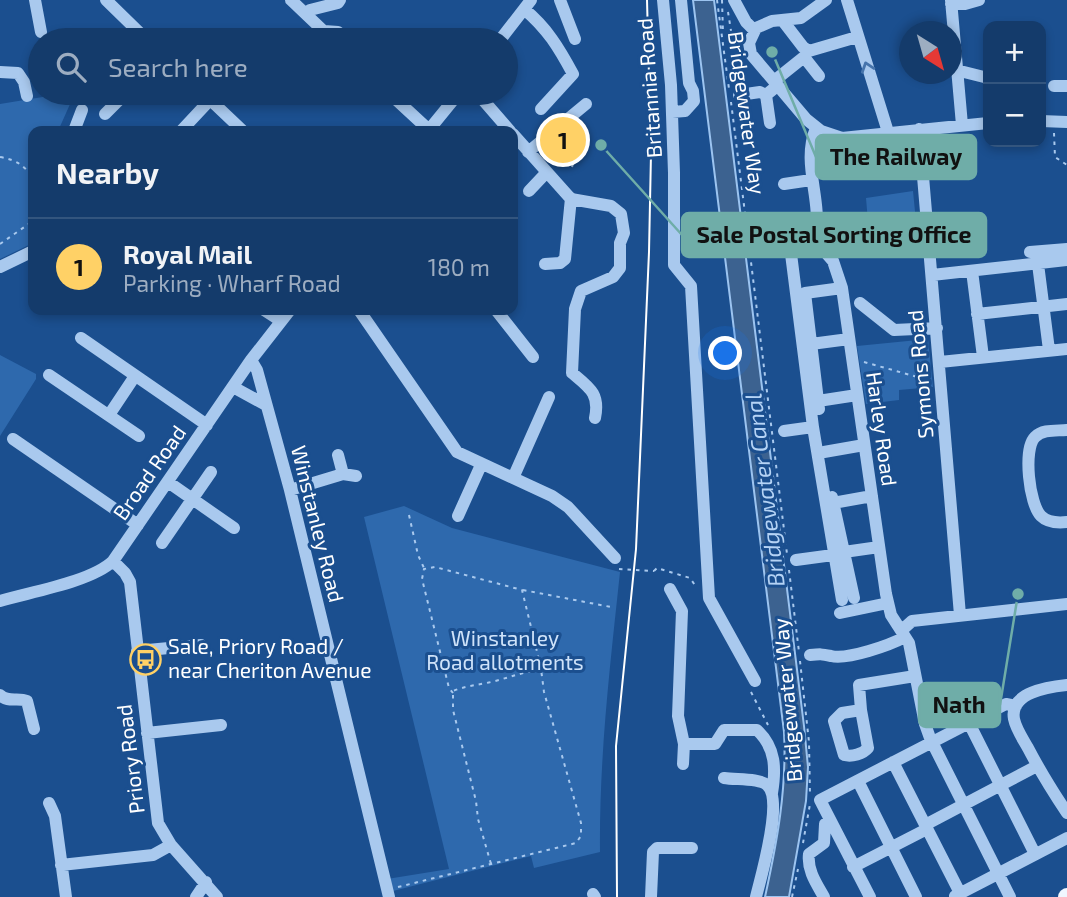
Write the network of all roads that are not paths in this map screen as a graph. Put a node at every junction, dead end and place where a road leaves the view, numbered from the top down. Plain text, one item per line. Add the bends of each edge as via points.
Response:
1 (35, 0) edge
2 (106, 0) edge
3 (291, 0) edge
4 (340, 0) edge
5 (560, 0) edge
6 (663, 0) edge
7 (681, 0) edge
8 (734, 0) edge
9 (827, 0) edge
10 (847, 0) edge
11 (979, 0) edge
12 (951, 2) edge
13 (528, 5) edge
14 (306, 14) junction
15 (783, 21) junction
16 (952, 21) edge
17 (759, 27) junction
18 (40, 28) edge
19 (135, 28) edge
20 (320, 28) edge
21 (510, 28) edge
22 (857, 37) junction
23 (575, 39) dead end
24 (0, 72) edge
25 (962, 72) edge
26 (819, 76) dead end
27 (983, 77) edge
28 (775, 83) junction
29 (958, 84) edge
30 (739, 95) dead end
31 (766, 95) junction
32 (27, 96) dead end
33 (586, 104) dead end
34 (115, 105) edge
35 (200, 105) edge
36 (216, 105) edge
37 (402, 105) edge
38 (450, 105) edge
39 (488, 105) edge
40 (541, 109) dead end
41 (82, 110) dead end
42 (672, 112) junction
43 (106, 114) dead end
44 (770, 123) dead end
45 (983, 123) edge
46 (962, 125) junction
47 (76, 126) edge
48 (185, 126) edge
49 (238, 126) edge
50 (424, 126) edge
51 (433, 126) edge
52 (506, 126) edge
53 (816, 128) junction
54 (919, 129) junction
55 (888, 132) junction
56 (518, 140) edge
57 (528, 152) junction
58 (547, 173) junction
59 (811, 180) junction
60 (784, 184) dead end
61 (529, 191) dead end
62 (570, 198) junction
63 (813, 238) junction
64 (790, 246) junction
65 (760, 249) dead end
66 (1067, 249) edge
67 (1030, 252) dead end
68 (28, 253) edge
69 (1067, 261) edge
70 (545, 264) dead end
71 (1038, 264) junction
72 (0, 267) edge
73 (972, 271) junction
74 (932, 275) junction
75 (842, 288) junction
76 (860, 303) dead end
77 (1067, 304) edge
78 (1044, 307) junction
79 (977, 314) junction
80 (272, 315) edge
81 (286, 315) edge
82 (362, 315) edge
83 (500, 315) edge
84 (281, 321) junction
85 (937, 328) junction
86 (81, 338) dead end
87 (849, 339) junction
88 (811, 344) junction
89 (1067, 349) edge
90 (1049, 351) junction
91 (533, 357) dead end
92 (983, 357) junction
93 (251, 360) junction
94 (940, 362) junction
95 (49, 375) dead end
96 (135, 376) junction
97 (233, 387) junction
98 (857, 395) junction
99 (549, 397) dead end
100 (818, 401) junction
101 (266, 405) junction
102 (109, 415) junction
103 (595, 418) dead end
104 (206, 425) junction
105 (813, 427) junction
106 (1067, 430) edge
107 (784, 431) dead end
108 (139, 436) dead end
109 (13, 439) dead end
110 (864, 445) junction
111 (824, 452) junction
112 (338, 455) dead end
113 (481, 465) junction
114 (211, 472) dead end
115 (513, 478) junction
116 (167, 482) junction
117 (290, 490) junction
118 (872, 496) junction
119 (192, 500) junction
120 (833, 503) junction
121 (231, 508) dead end
122 (458, 516) dead end
123 (222, 519) junction
124 (1067, 522) edge
125 (138, 525) junction
126 (234, 528) dead end
127 (162, 542) dead end
128 (879, 547) junction
129 (839, 553) junction
130 (113, 561) junction
131 (617, 563) road end
132 (791, 563) road end
133 (670, 589) dead end
134 (848, 599) dead end
135 (0, 601) edge
136 (888, 603) junction
137 (1067, 604) edge
138 (840, 613) dead end
139 (960, 615) junction
140 (904, 633) junction
141 (201, 645) dead end
142 (137, 651) junction
143 (810, 655) dead end
144 (915, 676) junction
145 (755, 681) dead end
146 (1067, 685) edge
147 (0, 695) edge
148 (1016, 706) junction
149 (861, 710) dead end
150 (969, 723) junction
151 (221, 725) dead end
152 (34, 729) dead end
153 (147, 733) junction
154 (932, 743) junction
155 (684, 744) junction
156 (893, 762) junction
157 (682, 764) dead end
158 (1037, 766) junction
159 (724, 778) dead end
160 (858, 781) junction
161 (999, 786) junction
162 (772, 793) junction
163 (50, 803) dead end
164 (963, 805) junction
165 (1067, 813) edge
166 (825, 824) dead end
167 (926, 827) junction
168 (1067, 838) edge
169 (172, 845) junction
170 (891, 847) junction
171 (691, 848) dead end
172 (1035, 854) junction
173 (61, 865) junction
174 (853, 867) junction
175 (998, 874) junction
176 (765, 876) dead end
177 (205, 882) junction
178 (388, 893) edge
179 (957, 895) edge
180 (66, 897) edge
181 (196, 897) edge
182 (217, 897) edge
183 (651, 897) edge
184 (756, 897) edge
185 (761, 897) edge
186 (824, 897) edge
187 (870, 897) edge
188 (916, 897) edge
189 (1010, 897) edge

1 - 18 street
2 - 19 street
3 - 14 street
4 - 14 street
5 - 23 street
6 - 42 street, Britannia Road
7 - 42 street via 688,83 694,101 685,111
8 - 17 street via 746,22
9 - 15 street via 801,18
10 - 22 street
11 - 12 street
12 - 16 street
13 - 21 street
13 - 40 street via 557,43 573,74
14 - 20 street
15 - 17 street
15 - 22 street via 809,51
17 - 28 street via 749,43 751,54
55 -> 22 street
24 - 32 street via 18,73
25 - 27 street
26 - 28 street via 804,57
28 - 31 street
28 - 53 street
29 - 46 street
30 - 31 street
31 - 44 street
33 - 57 street
34 - 43 street
35 - 48 street
36 - 49 street
37 - 50 street
38 - 51 street
39 - 52 street
41 - 47 street
42 - 145 street, Britannia Road via 674,265 691,286 709,598
45 - 46 street
46 - 54 street
53 - 55 street via 842,138
53 - 59 street via 811,140
54 - 55 street
54 - 74 street, Symons Road
56 - 57 street
57 - 58 street
58 - 61 street
58 - 62 street
59 - 60 street
59 - 63 street via 816,223
62 - 70 street via 565,259
62 - 103 street via 611,205 623,219 620,268 612,277 581,291 575,309 572,373 596,396
63 - 64 street
63 - 75 street, Harley Road via 837,269
64 - 65 street
64 - 105 street
66 - 67 street
68 - 72 street
69 - 71 street
71 - 73 street
71 - 78 street
73 - 74 street
73 - 79 street
74 - 85 street, Symons Road
75 - 87 street, Harley Road
75 - 88 street via 805,293
76 - 85 street via 894,330
77 - 78 street
78 - 79 street
78 - 90 street
79 - 92 street
80 - 84 street
81 - 84 street, Broad Road
82 - 113 street via 449,442 465,458
83 - 91 street
84 - 93 street, Broad Road
85 - 94 street, Symons Road
86 - 96 street
87 - 88 street
87 - 98 street, Harley Road
88 - 100 street
89 - 90 street
90 - 92 street
92 - 94 street
93 - 97 street, Broad Road
93 - 101 street, Winstanley Road
94 - 139 street, Symons Road
95 - 102 street
96 - 102 street
96 - 104 street
97 - 101 street
97 - 104 street, Broad Road
98 - 100 street
98 - 110 street, Harley Road
99 - 115 street
100 - 111 street
101 - 117 street, Winstanley Road
102 - 108 street
104 - 116 street, Broad Road
105 - 107 street
105 - 129 street
106 - 124 street via 1039,434 1028,449 1034,506 1049,522
109 - 125 street
110 - 111 street
110 - 118 street, Harley Road
111 - 120 street
112 - 117 street via 349,475
113 - 115 street
113 - 122 street
114 - 119 street
115 - 131 street via 568,507
116 - 119 street
116 - 125 street, Broad Road
117 - 178 street, Winstanley Road
118 - 120 street
118 - 128 street, Harley Road
119 - 123 street
119 - 127 street
120 - 129 street
121 - 123 street
123 - 126 street
125 - 130 street, Broad Road
128 - 129 street
128 - 136 street, Harley Road
129 - 132 street
129 - 134 street
130 - 135 street, Broad Road via 80,579
130 - 142 street, Priory Road via 130,582
133 - 155 street via 682,611 678,716
136 - 138 street
136 - 140 street, Harley Road
137 - 139 street
139 - 140 street via 912,621
140 - 143 street via 868,652
140 - 144 street, Harley Road
141 - 142 street
142 - 153 street, Priory Road
144 - 149 street via 859,685
144 - 154 street, Harley Road
146 - 148 street via 1041,688
147 - 152 street via 6,700 27,701
148 - 150 street via 1006,704
148 - 158 street via 1014,720
150 - 154 street
150 - 161 street
151 - 153 street
153 - 169 street, Priory Road via 158,823
154 - 156 street
154 - 164 street, Harley Road
155 - 157 street
155 - 162 street via 715,744 724,730 757,730 774,755
156 - 160 street
156 - 167 street
158 - 161 street
158 - 165 street
159 - 162 street via 764,783
160 - 170 street
160 - 174 street via 820,800
161 - 164 street
161 - 172 street
162 - 184 street via 775,809
163 - 173 street
164 - 167 street
164 - 175 street, Harley Road
166 - 186 street via 824,843 809,854 803,867
167 - 170 street
167 - 179 street
168 - 172 street
169 - 173 street via 153,855
169 - 177 street, Priory Road
170 - 174 street
170 - 188 street
171 - 183 street via 657,848 653,852
172 - 175 street
173 - 180 street
174 - 187 street
175 - 179 street
175 - 189 street, Harley Road
176 - 185 street
177 - 181 street
177 - 182 street, Priory Road

